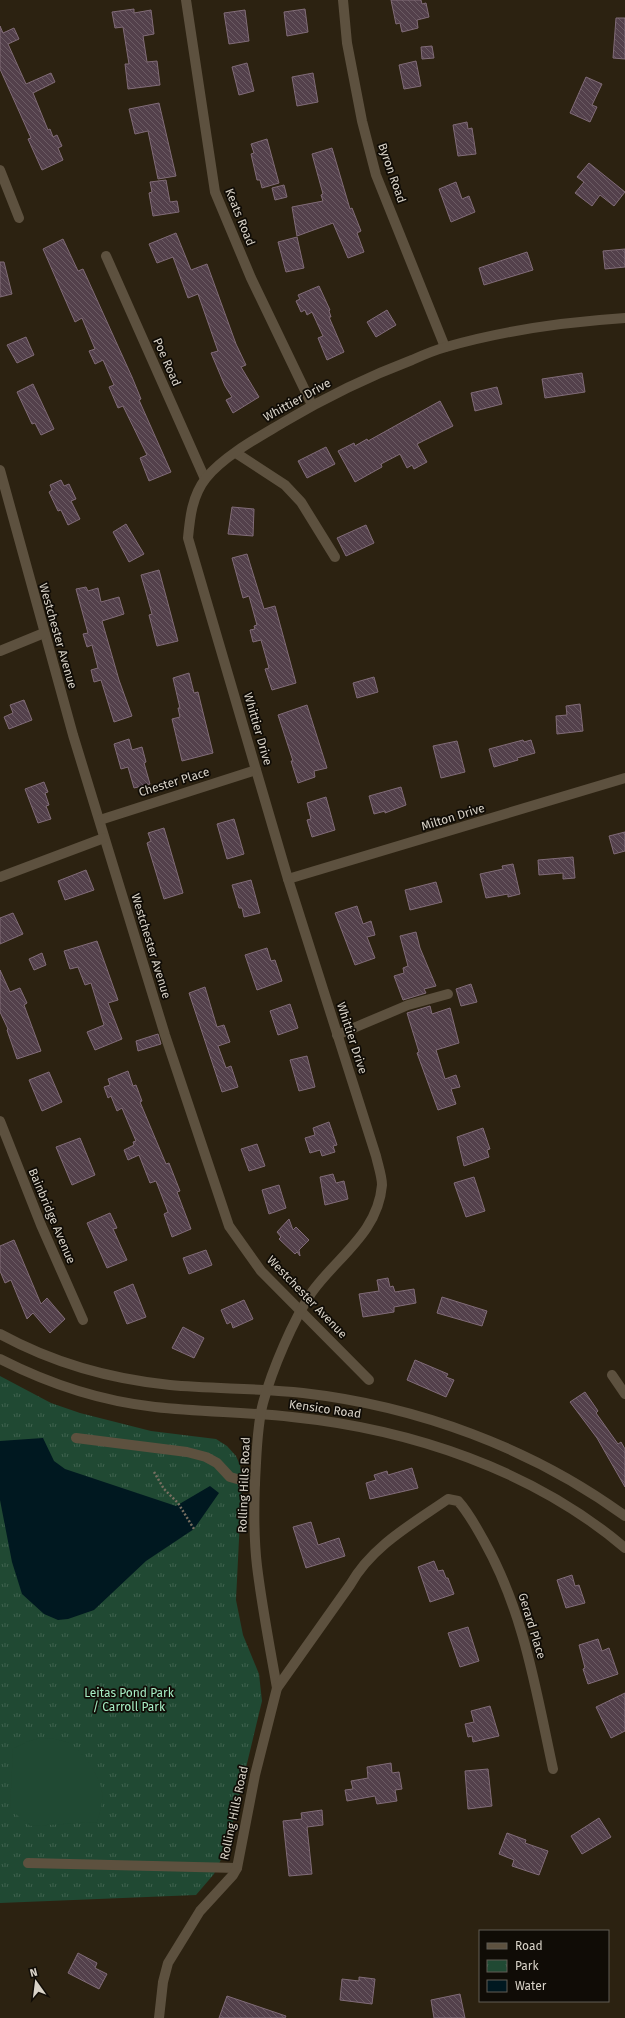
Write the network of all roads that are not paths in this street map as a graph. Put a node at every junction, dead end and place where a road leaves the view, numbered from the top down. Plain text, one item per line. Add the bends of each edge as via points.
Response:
1 (186, 0) edge
2 (343, 0) edge
3 (0, 170) edge
4 (19, 218) dead end
5 (106, 256) dead end
6 (625, 318) edge
7 (445, 347) junction
8 (312, 405) junction
9 (236, 453) junction
10 (0, 470) edge
11 (205, 479) junction
12 (335, 557) dead end
13 (44, 633) junction
14 (0, 651) edge
15 (256, 770) junction
16 (625, 778) edge
17 (100, 820) junction
18 (104, 838) junction
19 (0, 877) edge
20 (288, 879) junction
21 (448, 994) dead end
22 (337, 1035) junction
23 (0, 1120) edge
24 (302, 1310) junction
25 (83, 1320) dead end
26 (0, 1334) edge
27 (0, 1360) edge
28 (612, 1375) dead end
29 (369, 1380) dead end
30 (267, 1390) junction
31 (625, 1394) edge
32 (264, 1402) joint
33 (260, 1414) junction
34 (76, 1438) dead end
35 (255, 1484) junction
36 (458, 1501) joint
37 (625, 1516) edge
38 (625, 1548) edge
39 (277, 1688) junction
40 (553, 1769) dead end
41 (28, 1863) dead end
42 (236, 1868) junction
43 (159, 2018) edge

1 - 8 street, Keats Road via 216,192 251,278
2 - 7 street, Byron Road via 347,42 362,121 376,175
3 - 4 street
5 - 11 street, Poe Road
6 - 7 street, Whittier Drive via 565,322
7 - 8 street, Whittier Drive via 372,375
8 - 9 street, Whittier Drive
9 - 11 street, Whittier Drive
9 - 12 street via 285,485 301,502
10 - 13 street, Westchester Avenue
11 - 15 street, Whittier Drive via 192,506 188,538
13 - 14 street
13 - 17 street, Westchester Avenue
15 - 17 street, Chester Place
15 - 20 street, Whittier Drive
16 - 20 street, Milton Drive
17 - 18 street, Westchester Avenue
18 - 19 street
18 - 24 street, Westchester Avenue via 165,1035 229,1226 261,1270
20 - 22 street, Whittier Drive
21 - 22 street via 408,1006
22 - 24 street, Whittier Drive via 376,1156 382,1184 376,1210 368,1227 312,1292
23 - 25 street, Bainbridge Avenue via 41,1225
24 - 29 street, Westchester Avenue
24 - 30 street, Whittier Drive via 277,1361
26 - 30 street, Kensico Road via 48,1356 110,1375 170,1385
27 - 33 street, Kensico Road via 43,1380 106,1399 162,1408
28 - 31 street
30 - 32 street, Whittier Drive
30 - 37 street, Kensico Road via 371,1404 448,1426 539,1463 584,1488
32 - 33 street, Rolling Hills Road
33 - 35 street, Rolling Hills Road
33 - 38 street, Kensico Road via 355,1426 451,1452 498,1470 543,1492 599,1527
34 - 35 street via 200,1455 217,1463 230,1476
35 - 39 street, Rolling Hills Road via 257,1565
36 - 39 street, Rolling Hills Road via 448,1499 388,1540 359,1568
36 - 40 street, Gerard Place via 468,1512 493,1558 512,1601 528,1653
39 - 42 street, Rolling Hills Road via 255,1775
41 - 42 street
42 - 43 street, Rolling Hills Road via 233,1875 200,1911 168,1963

